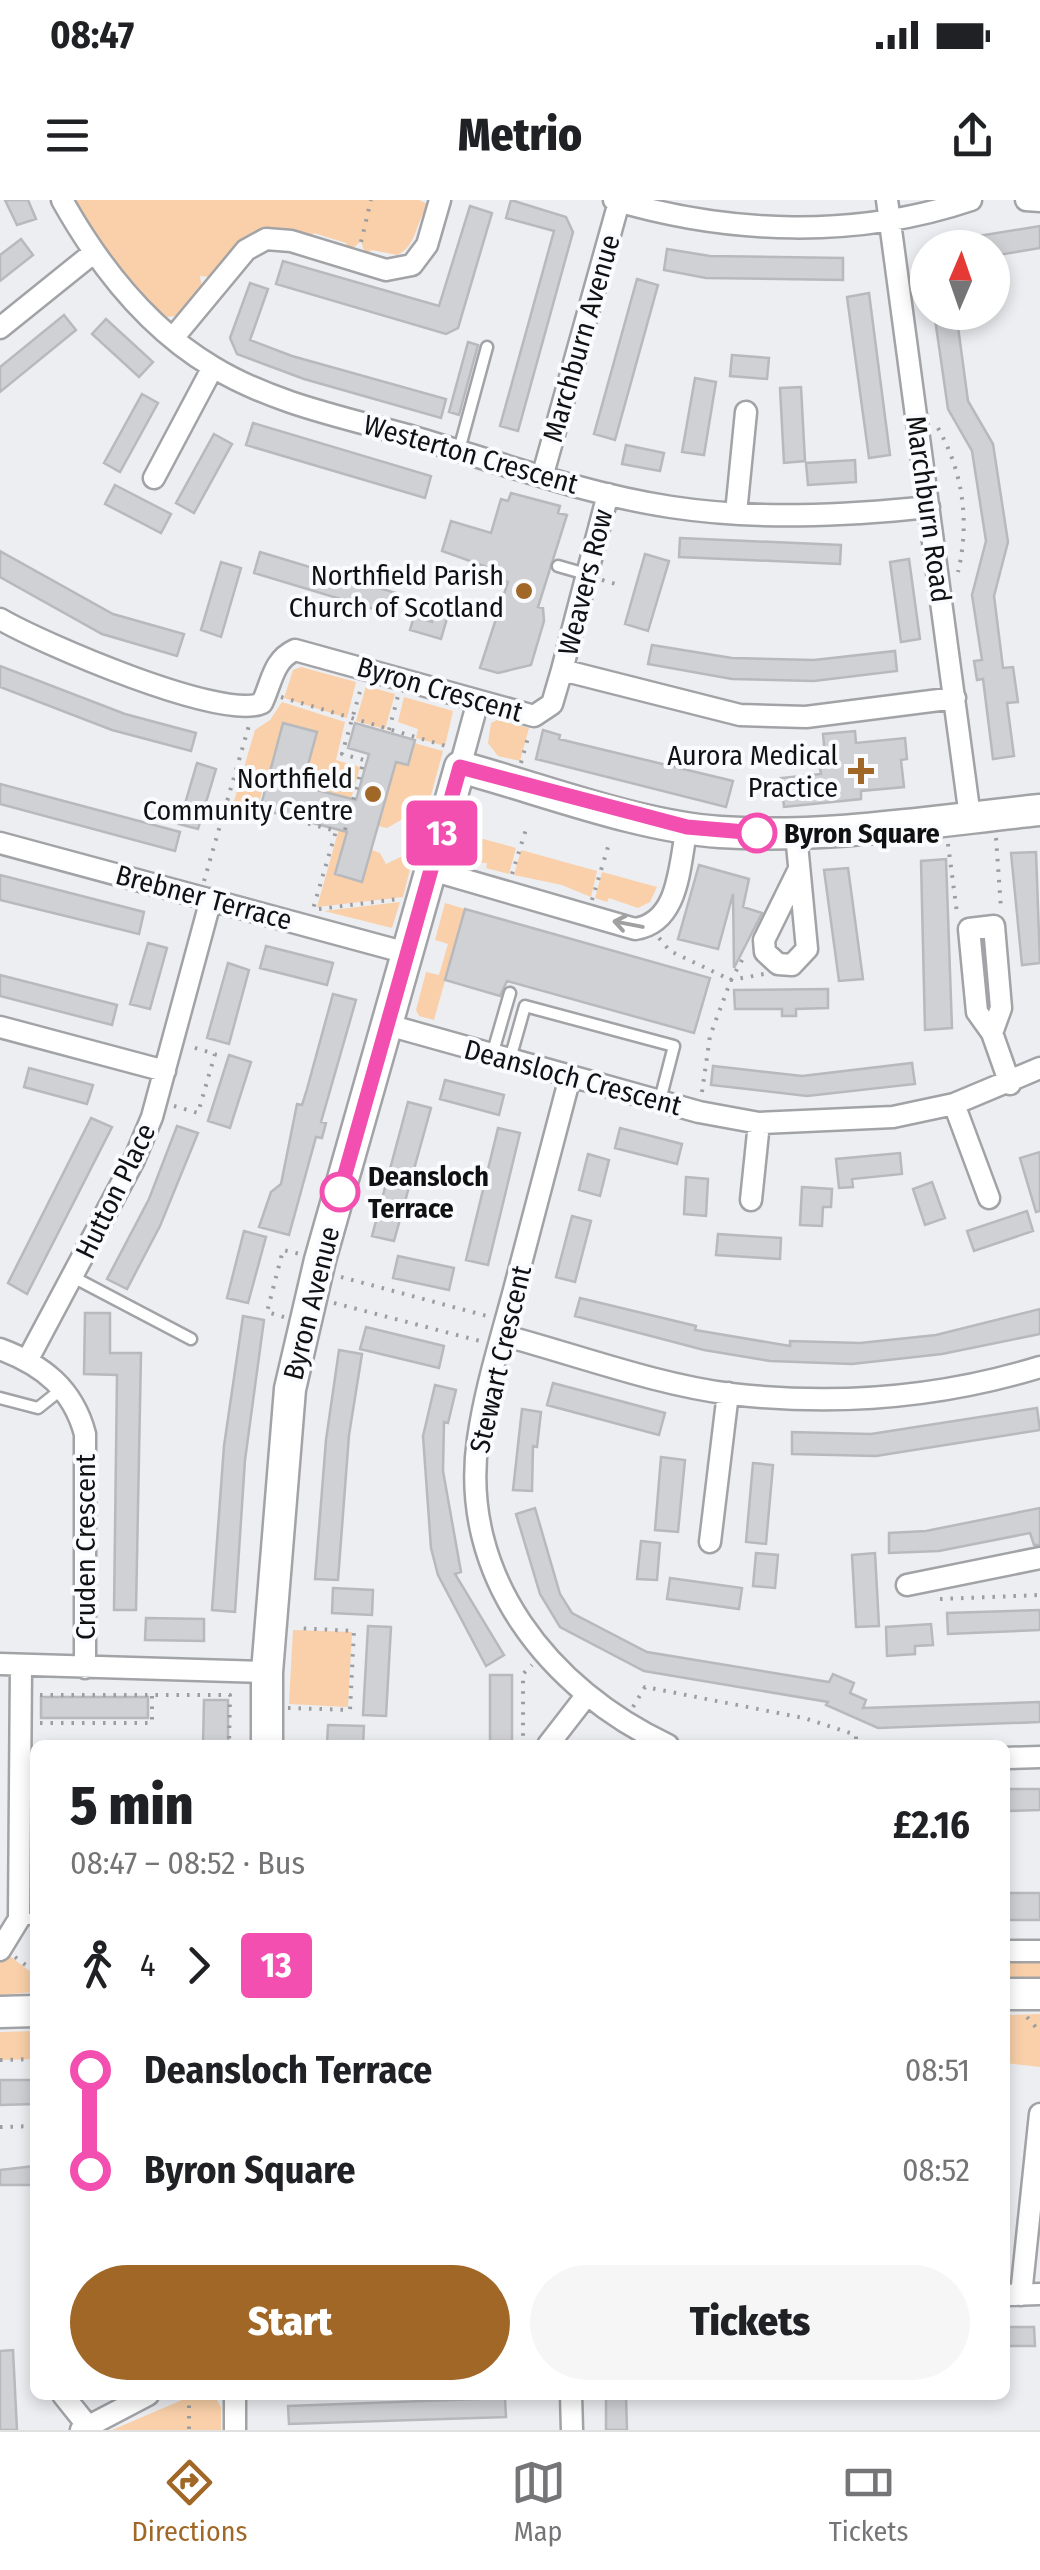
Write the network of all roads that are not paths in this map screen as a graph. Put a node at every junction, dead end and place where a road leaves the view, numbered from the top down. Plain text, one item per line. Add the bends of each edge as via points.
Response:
1 (62, 200) edge
2 (440, 200) edge
3 (971, 200) edge
4 (1026, 200) edge
5 (616, 201) edge
6 (1040, 201) edge
7 (647, 205) edge
8 (888, 211) edge
9 (92, 254) junction
10 (0, 328) edge
11 (173, 338) junction
12 (487, 347) dead end
13 (213, 367) junction
14 (746, 412) dead end
15 (459, 450) junction
16 (543, 474) junction
17 (154, 478) dead end
18 (608, 494) junction
19 (929, 507) junction
20 (736, 513) junction
21 (558, 566) dead end
22 (586, 574) junction
23 (0, 619) edge
24 (562, 670) junction
25 (954, 698) junction
26 (478, 700) junction
27 (462, 759) junction
28 (1040, 810) edge
29 (970, 817) junction
30 (687, 827) junction
31 (796, 834) junction
32 (0, 843) edge
33 (799, 868) dead end
34 (427, 883) junction
35 (206, 897) junction
36 (407, 953) junction
37 (510, 993) dead end
38 (388, 1025) junction
39 (0, 1027) edge
40 (992, 1033) junction
41 (501, 1058) junction
42 (1040, 1068) edge
43 (165, 1071) junction
44 (570, 1077) junction
45 (1010, 1084) junction
46 (660, 1100) junction
47 (954, 1104) junction
48 (759, 1123) junction
49 (989, 1198) dead end
50 (751, 1200) dead end
51 (72, 1277) junction
52 (502, 1334) junction
53 (190, 1339) dead end
54 (0, 1349) edge
55 (28, 1359) junction
56 (1040, 1367) edge
57 (63, 1388) junction
58 (728, 1394) junction
59 (0, 1398) edge
60 (710, 1542) dead end
61 (1040, 1558) edge
62 (907, 1585) dead end
63 (10, 1665) edge
64 (268, 1672) junction
65 (90, 1674) junction
66 (586, 1696) junction
67 (253, 1740) edge
68 (552, 1740) edge
69 (658, 1740) edge
70 (1040, 1757) edge
71 (1010, 1758) edge
72 (27, 1919) edge
73 (1040, 1951) edge
74 (6, 1952) edge
75 (1010, 1952) edge
76 (30, 2011) edge
77 (0, 2012) edge
78 (1040, 2114) edge
79 (1022, 2295) edge
80 (66, 2400) edge
81 (138, 2400) edge
82 (235, 2400) edge
83 (571, 2400) edge
84 (84, 2428) edge
85 (235, 2430) edge
86 (572, 2430) edge

1 - 9 street, Westerton Crescent
2 - 11 street via 428,245 412,265 386,270 266,239 246,250
3 - 8 street
4 - 6 street
5 - 7 street
5 - 16 street, Marchburn Avenue
7 - 8 street via 727,224 810,227
8 - 19 street, Marchburn Road
9 - 10 street
9 - 11 street, Westerton Crescent
11 - 13 street, Westerton Crescent
12 - 15 lane
13 - 15 street, Westerton Crescent via 271,396
13 - 17 street
14 - 20 street
15 - 16 street, Westerton Crescent
16 - 18 street, Westerton Crescent
18 - 20 street, Westerton Crescent
18 - 22 street, Weavers Row
19 - 20 street, Westerton Crescent
19 - 25 street, Marchburn Road
21 - 22 lane
22 - 24 street, Weavers Row
23 - 26 street, Byron Crescent via 116,672 260,700 283,656 295,650
24 - 25 street via 740,715 822,715
24 - 26 street, Byron Crescent via 552,704 534,716
25 - 29 street, Marchburn Road
26 - 27 street, Byron Avenue
27 - 30 street via 516,782
27 - 34 street, Byron Avenue
28 - 29 street
29 - 31 street
30 - 31 street
30 -> 34 street via 669,909 650,927 635,929 507,891
31 - 33 street
32 - 35 street, Brebner Terrace
34 - 36 street, Byron Avenue
35 - 36 street, Brebner Terrace
35 - 43 street, Hutton Place
36 - 38 street, Byron Avenue
37 - 41 lane
38 - 41 street, Deansloch Crescent
38 - 64 street, Byron Avenue via 290,1388
39 - 43 street
40 - 40 street via 978,1012 969,929 994,926 1001,1008
40 - 45 street
41 - 44 street, Deansloch Crescent
41 - 46 lane via 525,1006 674,1046
42 - 45 street, Deansloch Crescent
43 - 51 street, Hutton Place via 134,1160
44 - 46 street, Deansloch Crescent
44 - 52 street, Stewart Crescent
45 - 47 street, Deansloch Crescent
46 - 48 street, Deansloch Crescent
47 - 48 street, Deansloch Crescent via 894,1117
47 - 49 street
48 - 50 street
51 - 53 lane
51 - 55 street, Hutton Place
52 - 58 street
52 - 66 street, Stewart Crescent via 477,1440 476,1487 493,1572 511,1612 542,1654
54 - 55 street, Cruden Crescent
55 - 57 street, Cruden Crescent
56 - 58 street via 995,1381 865,1401
57 - 59 lane via 38,1408
57 - 65 street, Cruden Crescent via 78,1408 88,1466
58 - 60 street
61 - 62 street
63 - 65 street
63 - 72 street
64 - 65 street
64 - 67 street, Byron Avenue
66 - 68 street
66 - 69 street, Stewart Crescent
70 - 71 street
72 - 74 street
73 - 75 street
76 - 77 street
78 - 79 street
80 - 84 street
81 - 84 street
82 - 85 street
83 - 86 street

